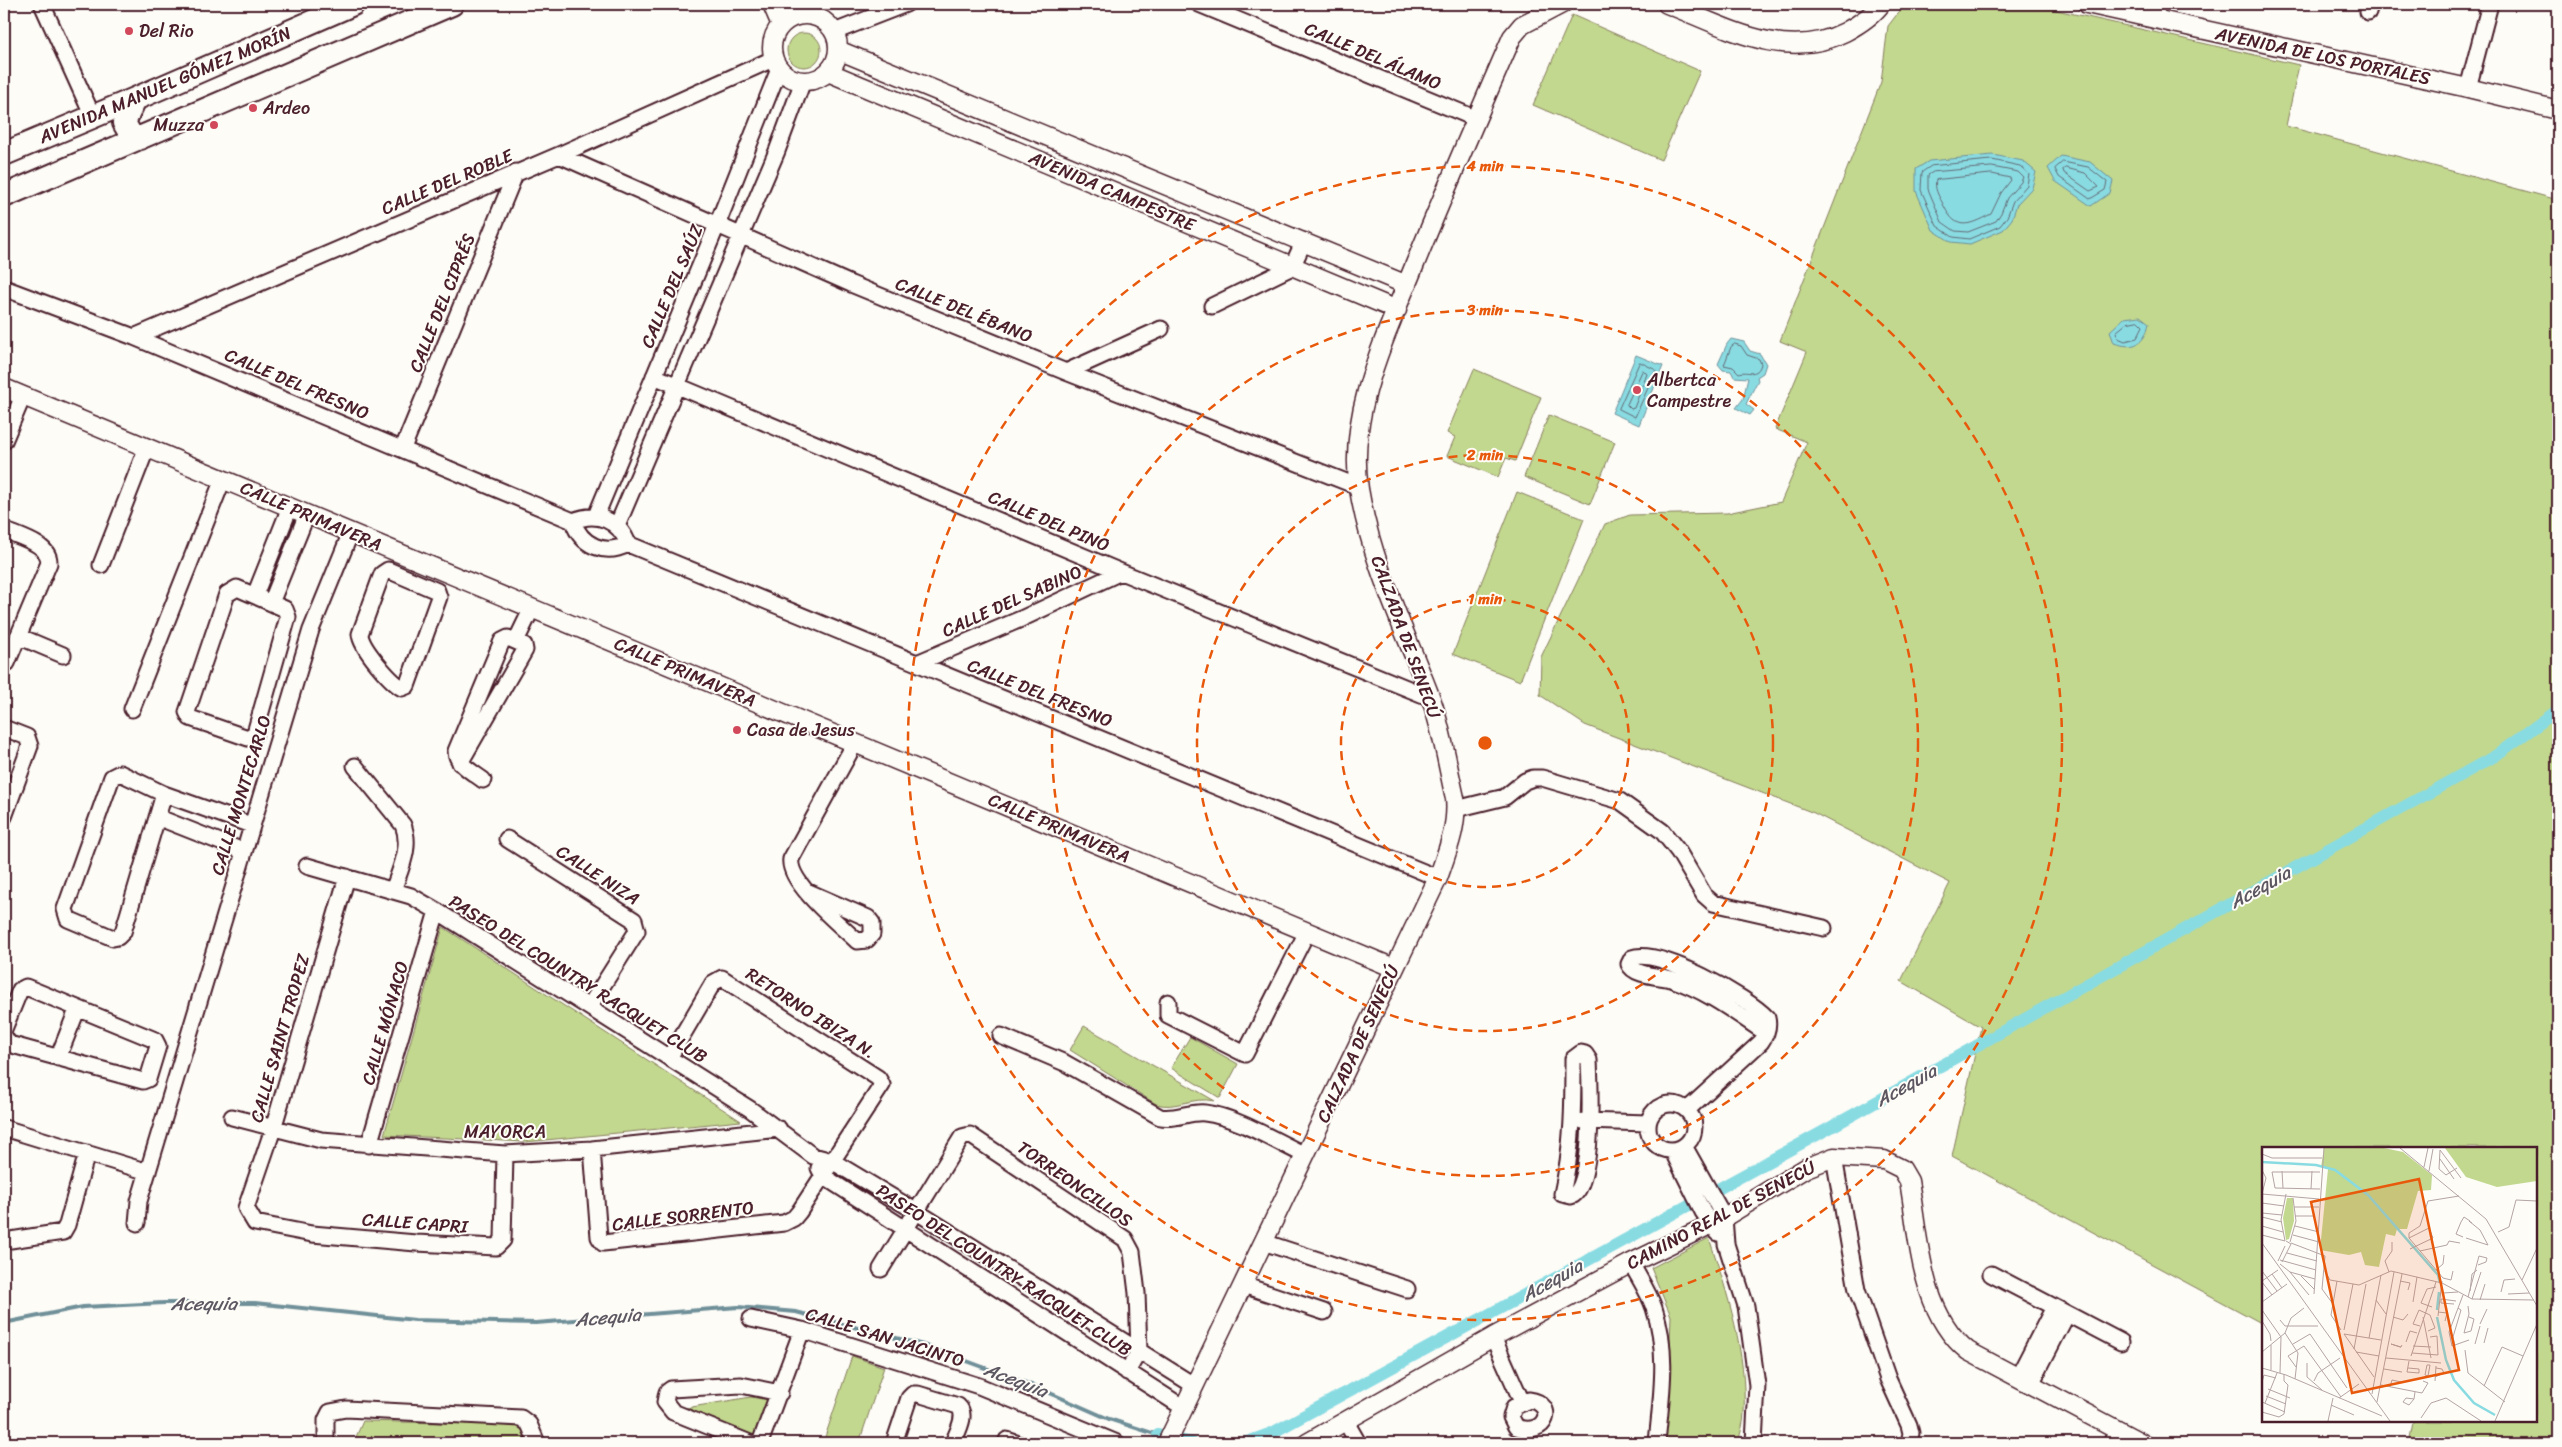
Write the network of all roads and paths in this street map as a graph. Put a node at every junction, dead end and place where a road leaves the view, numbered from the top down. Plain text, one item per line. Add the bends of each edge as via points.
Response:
1 (42, 4) edge
2 (353, 4) edge
3 (452, 4) edge
4 (772, 4) edge
5 (906, 4) edge
6 (1199, 4) edge
7 (1562, 4) edge
8 (1667, 4) edge
9 (1881, 4) edge
10 (2087, 4) edge
11 (2490, 4) edge
12 (797, 10) edge
13 (2156, 12) edge
14 (781, 25) junction
15 (834, 32) junction
16 (838, 50) junction
17 (776, 64) junction
18 (828, 72) junction
19 (911, 80) junction
20 (804, 82) junction
21 (2468, 88) junction
22 (135, 99) junction
23 (900, 103) junction
24 (2558, 110) edge
25 (93, 117) junction
26 (1477, 119) junction
27 (140, 138) junction
28 (1066, 144) junction
29 (4, 154) edge
30 (559, 155) junction
31 (95, 157) junction
32 (1056, 168) junction
33 (516, 172) junction
34 (4, 196) edge
35 (1257, 223) junction
36 (717, 225) junction
37 (741, 235) junction
38 (1304, 241) junction
39 (1244, 247) junction
40 (1292, 267) junction
41 (1407, 285) junction
42 (4, 288) edge
43 (1212, 306) dead end
44 (1397, 310) junction
45 (1161, 329) dead end
46 (134, 337) junction
47 (1066, 372) junction
48 (654, 376) junction
49 (677, 386) junction
50 (4, 388) edge
51 (23, 396) junction
52 (4, 441) edge
53 (147, 447) junction
54 (402, 448) junction
55 (223, 479) junction
56 (1359, 488) junction
57 (290, 507) junction
58 (307, 514) junction
59 (596, 516) junction
60 (574, 521) junction
61 (617, 526) junction
62 (4, 530) edge
63 (351, 532) junction
64 (628, 544) junction
65 (420, 561) junction
66 (101, 565) dead end
67 (1121, 572) junction
68 (412, 580) junction
69 (255, 595) junction
70 (272, 603) junction
71 (532, 608) junction
72 (18, 636) junction
73 (516, 641) junction
74 (64, 655) dead end
75 (7, 662) dead end
76 (917, 663) junction
77 (1431, 698) junction
78 (132, 708) dead end
79 (4, 728) edge
80 (856, 743) junction
81 (460, 763) junction
82 (355, 766) dead end
83 (484, 780) dead end
84 (164, 794) junction
85 (199, 807) junction
86 (1456, 809) junction
87 (4, 817) edge
88 (157, 817) junction
89 (251, 825) junction
90 (191, 831) junction
91 (507, 840) dead end
92 (243, 851) junction
93 (307, 866) dead end
94 (346, 877) junction
95 (1438, 878) junction
96 (393, 891) junction
97 (806, 891) dead end
98 (437, 911) junction
99 (1824, 928) dead end
100 (1307, 932) junction
101 (1394, 968) junction
102 (1706, 985) dead end
103 (1168, 1002) dead end
104 (589, 1007) junction
105 (77, 1010) junction
106 (4, 1029) edge
107 (4, 1036) edge
108 (1001, 1036) dead end
109 (58, 1058) junction
110 (669, 1058) junction
111 (153, 1064) junction
112 (178, 1072) junction
113 (1687, 1110) junction
114 (232, 1117) dead end
115 (1574, 1120) junction
116 (1591, 1122) junction
117 (1648, 1123) junction
118 (4, 1128) edge
119 (273, 1129) junction
120 (779, 1130) junction
121 (369, 1145) junction
122 (1678, 1148) junction
123 (592, 1149) junction
124 (87, 1154) junction
125 (505, 1154) junction
126 (1305, 1155) junction
127 (813, 1156) junction
128 (1834, 1157) junction
129 (832, 1161) junction
130 (148, 1172) junction
131 (823, 1176) junction
132 (246, 1208) joint
133 (917, 1212) junction
134 (1714, 1214) junction
135 (137, 1224) dead end
136 (905, 1230) junction
137 (4, 1241) edge
138 (1263, 1242) junction
139 (1631, 1264) junction
140 (881, 1269) dead end
141 (1991, 1274) dead end
142 (1243, 1285) junction
143 (1408, 1289) dead end
144 (2061, 1311) junction
145 (1324, 1312) dead end
146 (751, 1319) dead end
147 (802, 1330) junction
148 (1493, 1338) junction
149 (2121, 1342) dead end
150 (1139, 1351) junction
151 (1128, 1372) junction
152 (952, 1378) junction
153 (2024, 1380) junction
154 (1195, 1386) junction
155 (780, 1392) junction
156 (944, 1401) junction
157 (1522, 1402) dead end
158 (1184, 1408) junction
159 (1346, 1422) junction
160 (2114, 1436) edge
161 (1910, 1441) edge
162 (326, 1443) edge
163 (537, 1443) edge
164 (750, 1443) edge
165 (760, 1443) edge
166 (894, 1443) edge
167 (953, 1443) edge
168 (1117, 1443) edge
169 (1167, 1443) edge
170 (1307, 1443) edge
171 (1358, 1443) edge
172 (1657, 1443) edge
173 (1754, 1443) edge
174 (2142, 1443) edge

1 - 25 street
2 - 22 main road, AVENIDA MANUEL GÓMEZ MORÍN
3 - 27 main road
4 - 14 street
5 - 15 street
6 - 26 street, CALLE DEL ÁLAMO
7 - 26 street, CALZADA DE SENECÚ via 1522,25 1512,37
8 - 9 street via 1747,36 1777,44 1797,45 1831,39 1856,26
10 - 13 street, AVENIDA DE LOS PORTALES
11 - 21 street
12 - 14 street
12 - 15 street via 819,18
13 - 21 street, AVENIDA DE LOS PORTALES
14 - 17 street via 772,41
15 - 16 street
16 - 18 street
16 - 19 street, AVENIDA CAMPESTRE
17 - 20 street via 786,76
17 - 30 street, CALLE DEL ROBLE
17 - 36 street, CALLE DEL SAÚZ
18 - 20 street
18 - 23 street, AVENIDA CAMPESTRE
19 - 23 street
19 - 28 street, AVENIDA CAMPESTRE
20 - 37 street
21 - 24 street, AVENIDA DE LOS PORTALES
22 - 25 main road, AVENIDA MANUEL GÓMEZ MORÍN
22 - 27 main road via 124,123 131,134
23 - 32 street, AVENIDA CAMPESTRE
25 - 29 main road, AVENIDA MANUEL GÓMEZ MORÍN
25 - 31 main road via 100,136
26 - 41 street, CALZADA DE SENECÚ
27 - 31 main road
28 - 32 street
28 - 35 street, AVENIDA CAMPESTRE
30 - 33 street, CALLE DEL ROBLE
30 - 36 street, CALLE DEL ÉBANO
31 - 34 main road
32 - 39 street, AVENIDA CAMPESTRE
33 - 46 street, CALLE DEL ROBLE
33 - 54 street, CALLE DEL CIPRÉS
35 - 38 street, AVENIDA CAMPESTRE
35 - 39 street
36 - 37 street, CALLE DEL ÉBANO
36 - 48 street, CALLE DEL SAÚZ
37 - 47 street, CALLE DEL ÉBANO
37 - 49 street
38 - 40 street
38 - 41 street, AVENIDA CAMPESTRE
39 - 40 street, AVENIDA CAMPESTRE
40 - 43 street
40 - 44 street, AVENIDA CAMPESTRE
41 - 44 street, CALZADA DE SENECÚ
42 - 46 street, CALLE DEL FRESNO
44 - 56 street, CALZADA DE SENECÚ via 1366,394 1359,437
45 - 47 street
46 - 54 street, CALLE DEL FRESNO
47 - 56 street, CALLE DEL ÉBANO
48 - 49 street, CALLE DEL PINO
48 - 59 street, CALLE DEL SAÚZ
49 - 61 street
49 - 67 street, CALLE DEL PINO
50 - 51 street, CALLE PRIMAVERA
51 - 52 street
51 - 53 street, CALLE PRIMAVERA
53 - 55 street, CALLE PRIMAVERA
53 - 66 street
54 - 60 street, CALLE DEL FRESNO
55 - 57 street, CALLE PRIMAVERA
55 - 78 street
56 - 77 street, CALZADA DE SENECÚ via 1367,530 1388,594
57 - 58 street, CALLE PRIMAVERA
57 - 69 street
58 - 63 street, CALLE PRIMAVERA
58 - 70 street
59 - 60 street
59 - 61 street
60 - 64 street via 582,538 600,549 615,549
61 - 64 street
62 - 72 street via 46,550 50,558
63 - 65 street, CALLE PRIMAVERA
63 - 89 street, CALLE MONTECARLO via 311,630
64 - 76 street, CALLE DEL FRESNO
65 - 68 street
65 - 71 street, CALLE PRIMAVERA
67 - 76 street, CALLE DEL SABINO
67 - 77 street, CALLE DEL PINO
68 - 68 street via 388,570 383,572 360,628 361,642 401,688 407,686 439,597 437,591
69 - 70 street
69 - 70 street via 237,588 226,594 187,708 190,718 248,738 255,733 288,620 285,609
71 - 73 street
71 - 80 street, CALLE PRIMAVERA
72 - 74 street
72 - 75 street
73 - 81 street via 524,645 525,650
73 - 81 street via 508,638 502,641 456,751
76 - 95 street, CALLE DEL FRESNO
77 - 86 street, CALZADA DE SENECÚ
79 - 87 street via 27,737 30,746
80 - 97 street via 791,859 792,870
80 - 100 street, CALLE PRIMAVERA
81 - 83 street
82 - 96 street via 407,834 406,852
84 - 85 street
84 - 88 street
84 - 88 street via 120,773 112,777 65,909 68,919 113,938 121,936
85 - 89 street
85 - 90 street
86 - 95 street, CALZADA DE SENECÚ via 1452,837
86 - 99 street via 1504,796 1533,778 1620,801 1662,832 1678,851 1704,895 1713,903
88 - 90 street
89 - 92 street, CALLE MONTECARLO
90 - 92 street
91 - 104 street, CALLE NIZA via 636,924 637,931
92 - 112 street, CALLE MONTECARLO
93 - 94 street, PASEO DEL COUNTRY RACQUET CLUB
94 - 96 street, PASEO DEL COUNTRY RACQUET CLUB
94 - 119 street, CALLE SAINT TROPEZ
95 - 101 street, CALZADA DE SENECÚ
96 - 98 street, PASEO DEL COUNTRY RACQUET CLUB
98 - 104 street, PASEO DEL COUNTRY RACQUET CLUB
98 - 121 street, CALLE MÓNACO
100 - 101 street, CALLE PRIMAVERA
100 - 103 street via 1245,1054 1168,1016
101 - 126 street, CALZADA DE SENECÚ
102 - 113 street via 1766,1033 1761,1042
104 - 110 street, PASEO DEL COUNTRY RACQUET CLUB
105 - 106 street via 26,987 20,990
105 - 109 street
105 - 111 street via 155,1040 158,1046
107 - 109 street via 9,1044
108 - 126 street via 1066,1063 1160,1117 1176,1118 1202,1112 1221,1115
109 - 111 street via 143,1081 148,1079
110 - 120 street, PASEO DEL COUNTRY RACQUET CLUB
110 - 129 street, RETORNO IBIZA N. via 713,983 722,978 881,1082 882,1089
111 - 112 street
112 - 130 street, CALLE MONTECARLO
113 - 117 street via 1676,1104 1663,1105 1652,1113
113 - 122 street via 1694,1129 1690,1142
114 - 119 street, MAYORCA
115 - 116 street
115 - 116 street via 1573,1059 1580,1053 1589,1060
115 - 116 street via 1562,1194 1571,1196 1578,1193 1581,1182
116 - 117 street
117 - 122 street via 1648,1132 1654,1143 1666,1150
118 - 124 street
119 - 121 street, MAYORCA via 321,1140
119 - 132 street, CALLE SAINT TROPEZ
120 - 123 street, MAYORCA
120 - 127 street, PASEO DEL COUNTRY RACQUET CLUB
121 - 125 street, MAYORCA
122 - 134 street
123 - 125 street, MAYORCA
123 - 131 street, CALLE SORRENTO via 599,1238 606,1244 784,1223 794,1218
124 - 130 street
124 - 137 street via 63,1232
125 - 132 street, CALLE CAPRI via 503,1240 496,1247 312,1234 255,1223
126 - 138 street, CALZADA DE SENECÚ
127 - 129 street, PASEO DEL COUNTRY RACQUET CLUB
127 - 131 street, PASEO DEL COUNTRY RACQUET CLUB
128 - 134 street, CAMINO REAL DE SENECÚ
128 - 153 street, CAMINO REAL DE SENECÚ via 1884,1160 1902,1169 1909,1181 1926,1279 1944,1324 1954,1340 1968,1351
128 - 161 street via 1857,1290 1888,1379 1909,1425
129 - 131 street, CALLE SORRENTO
129 - 133 street, PASEO DEL COUNTRY RACQUET CLUB
130 - 135 street, CALLE MONTECARLO via 139,1201
131 - 136 street, PASEO DEL COUNTRY RACQUET CLUB
133 - 136 street, TORREONCILLOS
133 - 150 street, PASEO DEL COUNTRY RACQUET CLUB
133 - 150 street, TORREONCILLOS via 962,1137 970,1135 1124,1239 1132,1252
134 - 139 street, CAMINO REAL DE SENECÚ
134 - 173 street via 1746,1306 1753,1346 1757,1386
136 - 140 street, TORREONCILLOS
136 - 151 street, PASEO DEL COUNTRY RACQUET CLUB
138 - 142 street, CALZADA DE SENECÚ
138 - 143 street
139 - 148 street, CAMINO REAL DE SENECÚ
139 - 172 street via 1654,1308 1660,1332 1663,1384
141 - 144 street
142 - 145 street
142 - 154 street, CALZADA DE SENECÚ
144 - 149 street
144 - 153 street
146 - 147 street, CALLE SAN JACINTO
147 - 152 street, CALLE SAN JACINTO
147 - 155 street
148 - 157 street
148 - 159 street, CAMINO REAL DE SENECÚ
150 - 151 street
150 - 154 street, PASEO DEL COUNTRY RACQUET CLUB
151 - 158 street, PASEO DEL COUNTRY RACQUET CLUB
152 - 156 street
152 - 168 street, CALLE SAN JACINTO
153 - 160 street, CAMINO REAL DE SENECÚ
154 - 158 street, CALZADA DE SENECÚ
155 - 164 street via 741,1385 671,1388 667,1392 665,1402 673,1412
155 - 165 street
156 - 166 street via 913,1394
156 - 167 street via 962,1409 963,1415
158 - 169 street, CALZADA DE SENECÚ
159 - 170 street, CAMINO REAL DE SENECÚ
159 - 171 street
160 - 174 street, CAMINO REAL DE SENECÚ
162 - 163 street via 326,1420 330,1412 346,1409 521,1418 529,1424

